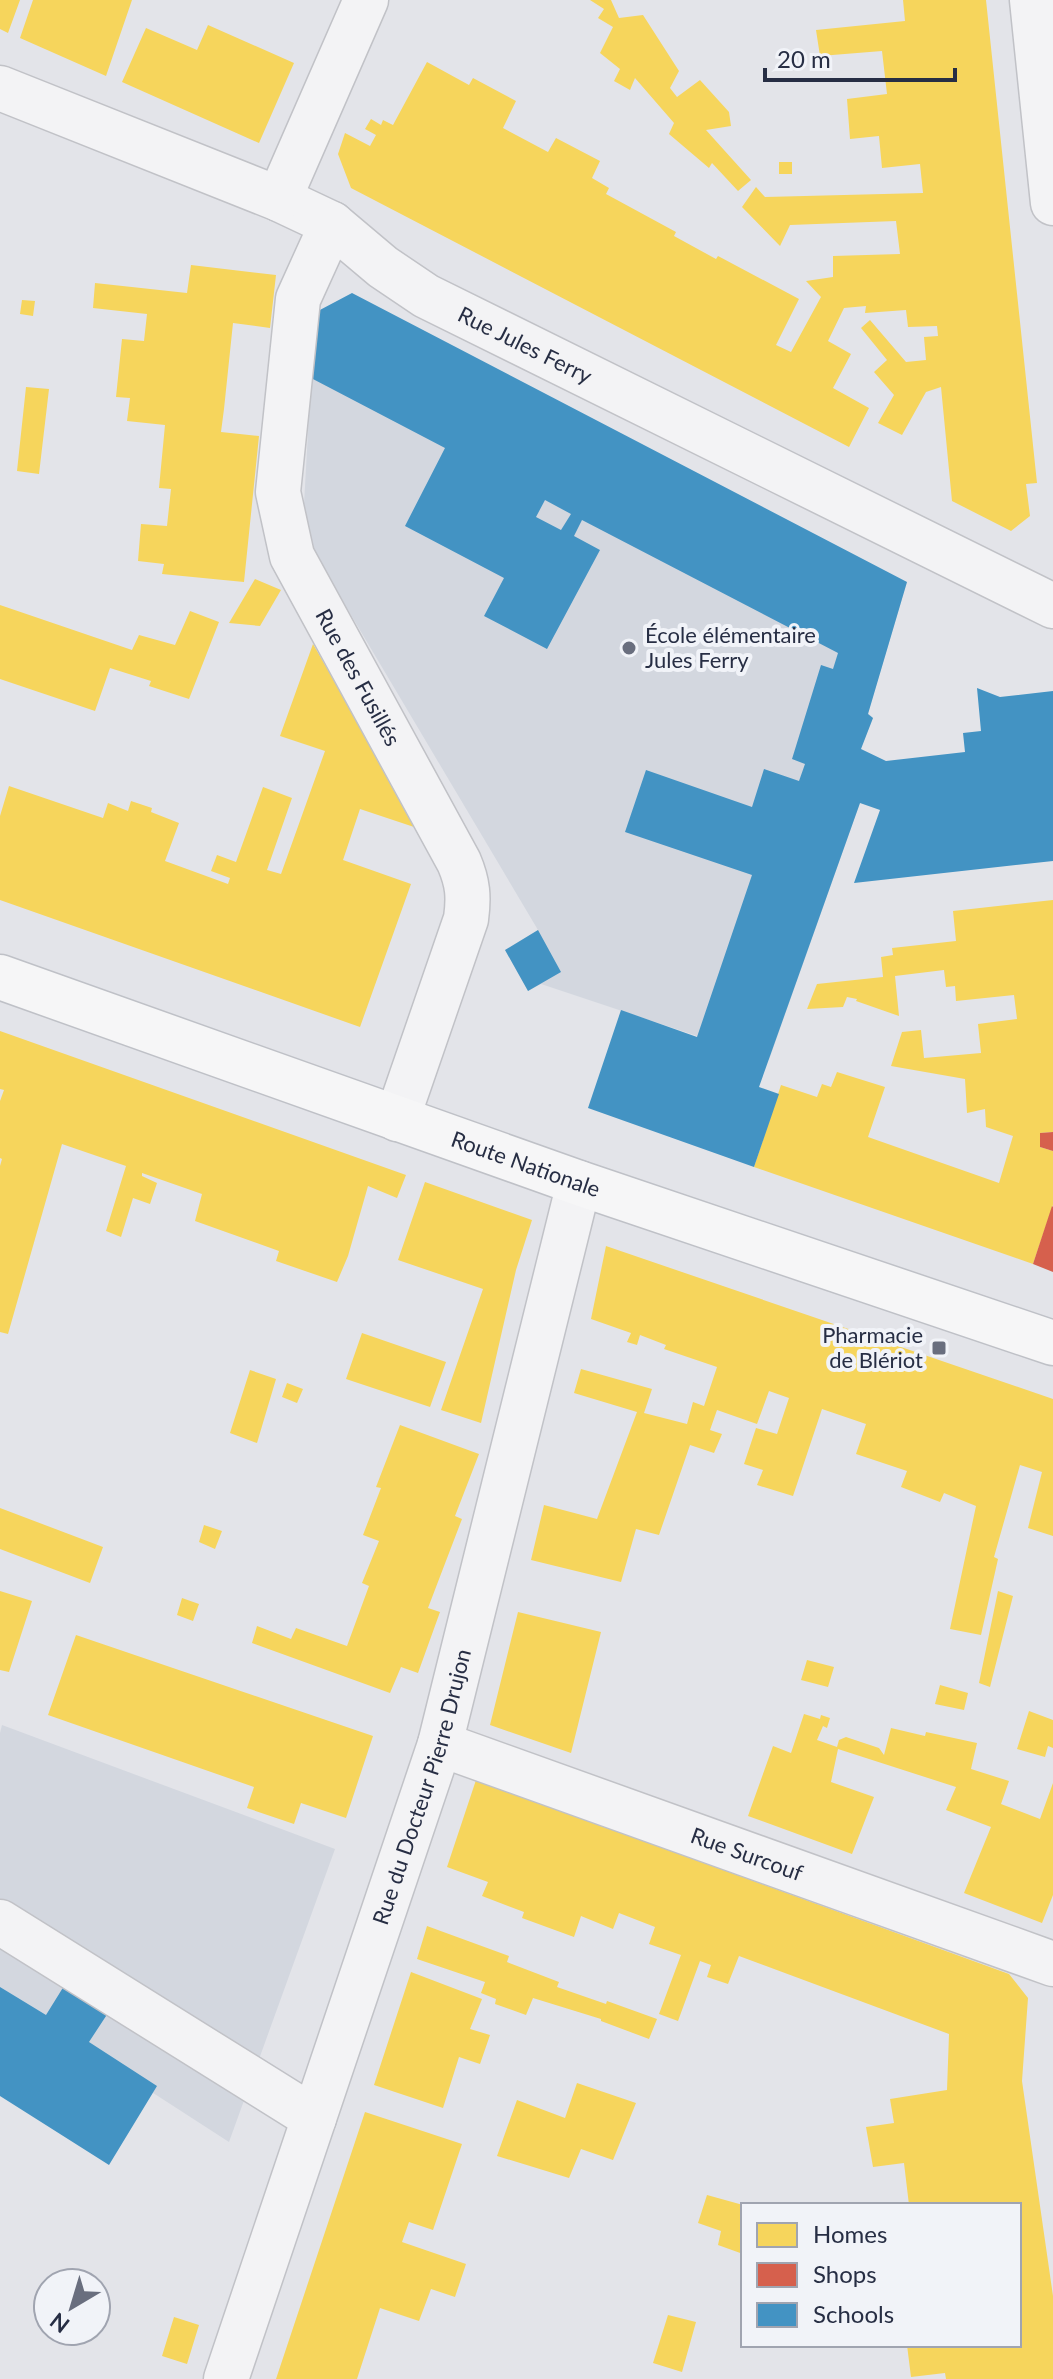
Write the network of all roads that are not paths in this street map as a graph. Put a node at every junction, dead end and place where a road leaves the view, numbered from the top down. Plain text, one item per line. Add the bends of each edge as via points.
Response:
1 (366, 0) edge
2 (1032, 0) edge
3 (0, 88) edge
4 (279, 199) junction
5 (1053, 203) edge
6 (332, 224) junction
7 (1053, 606) edge
8 (0, 977) edge
9 (397, 1119) junction
10 (579, 1183) junction
11 (1053, 1343) edge
12 (440, 1744) junction
13 (0, 1922) edge
14 (1053, 1964) edge
15 (314, 2118) junction
16 (226, 2379) edge

1 - 4 street
2 - 5 street
3 - 4 street, Rue Jules Ferry
4 - 6 street, Rue Jules Ferry
6 - 7 street, Rue Jules Ferry via 426,296
6 - 9 street, Rue des Fusillés via 298,299 278,492 283,520 292,556 468,880 466,919
8 - 9 main road, Route Nationale
9 - 10 main road, Route Nationale
10 - 11 main road, Route Nationale
10 - 12 street, Rue du Docteur Pierre Drujon
12 - 14 street, Rue Surcouf
12 - 15 street, Rue du Docteur Pierre Drujon
13 - 15 street
15 - 16 street, Rue du Docteur Pierre Drujon

